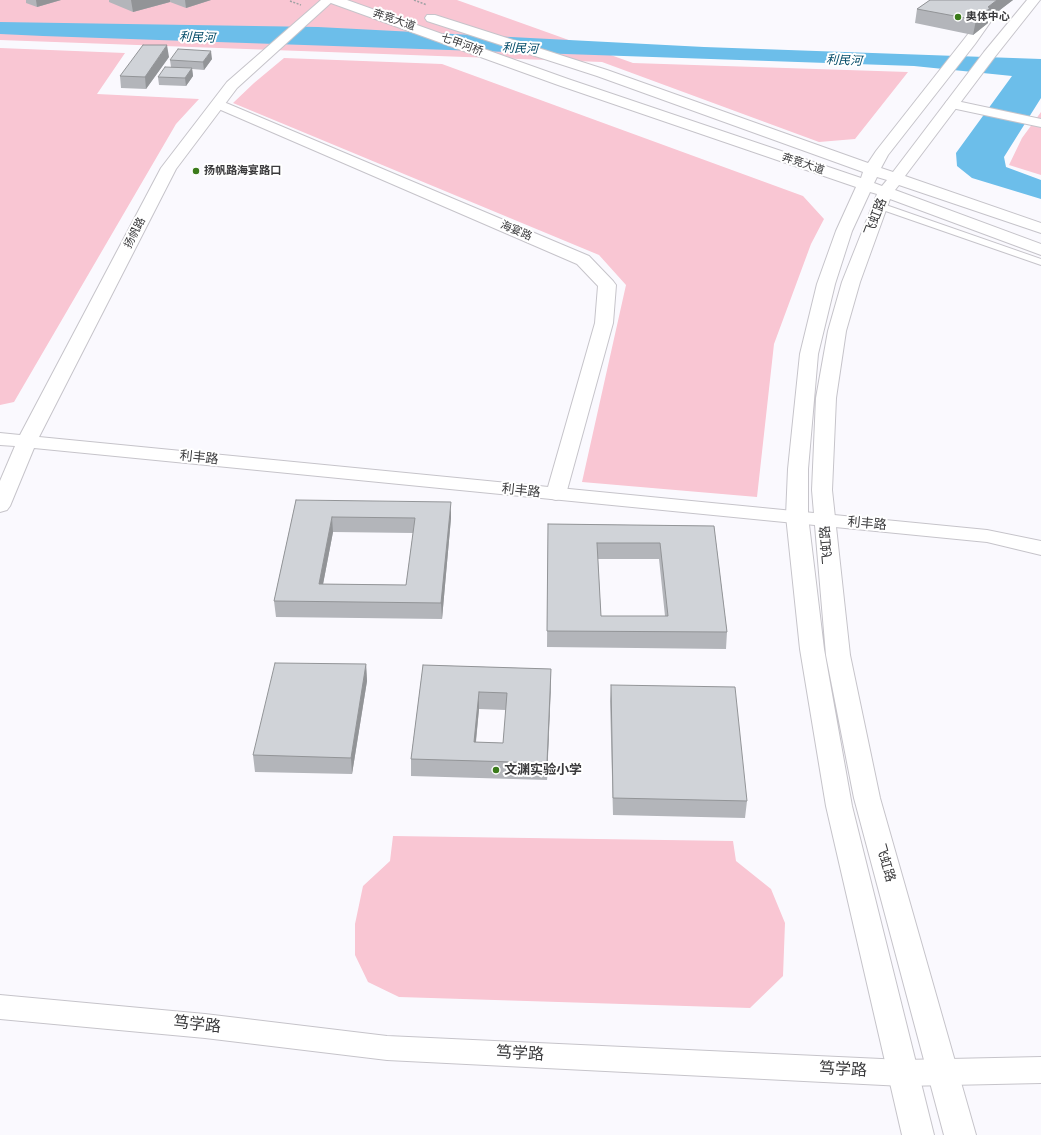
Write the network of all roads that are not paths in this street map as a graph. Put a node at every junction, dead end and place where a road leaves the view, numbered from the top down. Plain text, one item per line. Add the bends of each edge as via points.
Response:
1 (328, 0) edge
2 (335, 0) edge
3 (1000, 0) edge
4 (1034, 0) edge
5 (419, 14) dead end
6 (468, 30) joint
7 (429, 32) joint
8 (602, 73) joint
9 (563, 82) joint
10 (219, 104) junction
11 (952, 104) junction
12 (1041, 123) edge
13 (880, 186) junction
14 (1041, 228) edge
15 (1041, 250) edge
16 (1041, 262) edge
17 (0, 439) edge
18 (27, 441) junction
19 (556, 494) junction
20 (0, 506) edge
21 (797, 516) junction
22 (825, 520) junction
23 (1041, 548) edge
24 (0, 1007) edge
25 (1041, 1070) edge
26 (943, 1071) junction
27 (903, 1073) junction
28 (918, 1135) edge
29 (960, 1135) edge

1 - 10 main road, 扬帆路 via 232,85
2 - 7 main road, 奔竞大道
3 - 13 main road, 飞虹路 via 881,154
4 - 11 main road, 飞虹路
5 - 6 main road, 奔竞大道
6 - 8 main road, 七甲河桥
7 - 9 main road, 七甲河桥
8 - 13 main road, 奔竞大道
9 - 13 main road, 奔竞大道
10 - 18 main road, 扬帆路 via 169,168
10 - 19 main road, 海宴路 via 583,260 608,285 604,323
11 - 12 main road
11 - 13 main road, 飞虹路
13 - 14 main road, 奔竞大道
13 - 15 main road, 奔竞大道
13 - 16 lane
13 - 21 main road, 飞虹路 via 844,231 831,268 809,354 798,469
13 - 22 main road, 飞虹路 via 837,331 826,398 822,490
17 - 18 main road, 利丰路
18 - 19 main road, 利丰路
18 - 20 main road, 扬帆路
19 - 21 main road, 利丰路
21 - 22 main road, 利丰路
21 - 27 main road, 飞虹路 via 812,650 839,806
22 - 23 main road, 利丰路 via 987,536
22 - 26 main road, 飞虹路 via 838,655 867,798
24 - 27 main road, 笃学路 via 205,1026 387,1048
25 - 26 main road, 笃学路
26 - 27 main road, 笃学路
26 - 29 main road, 飞虹路
27 - 28 main road, 飞虹路

